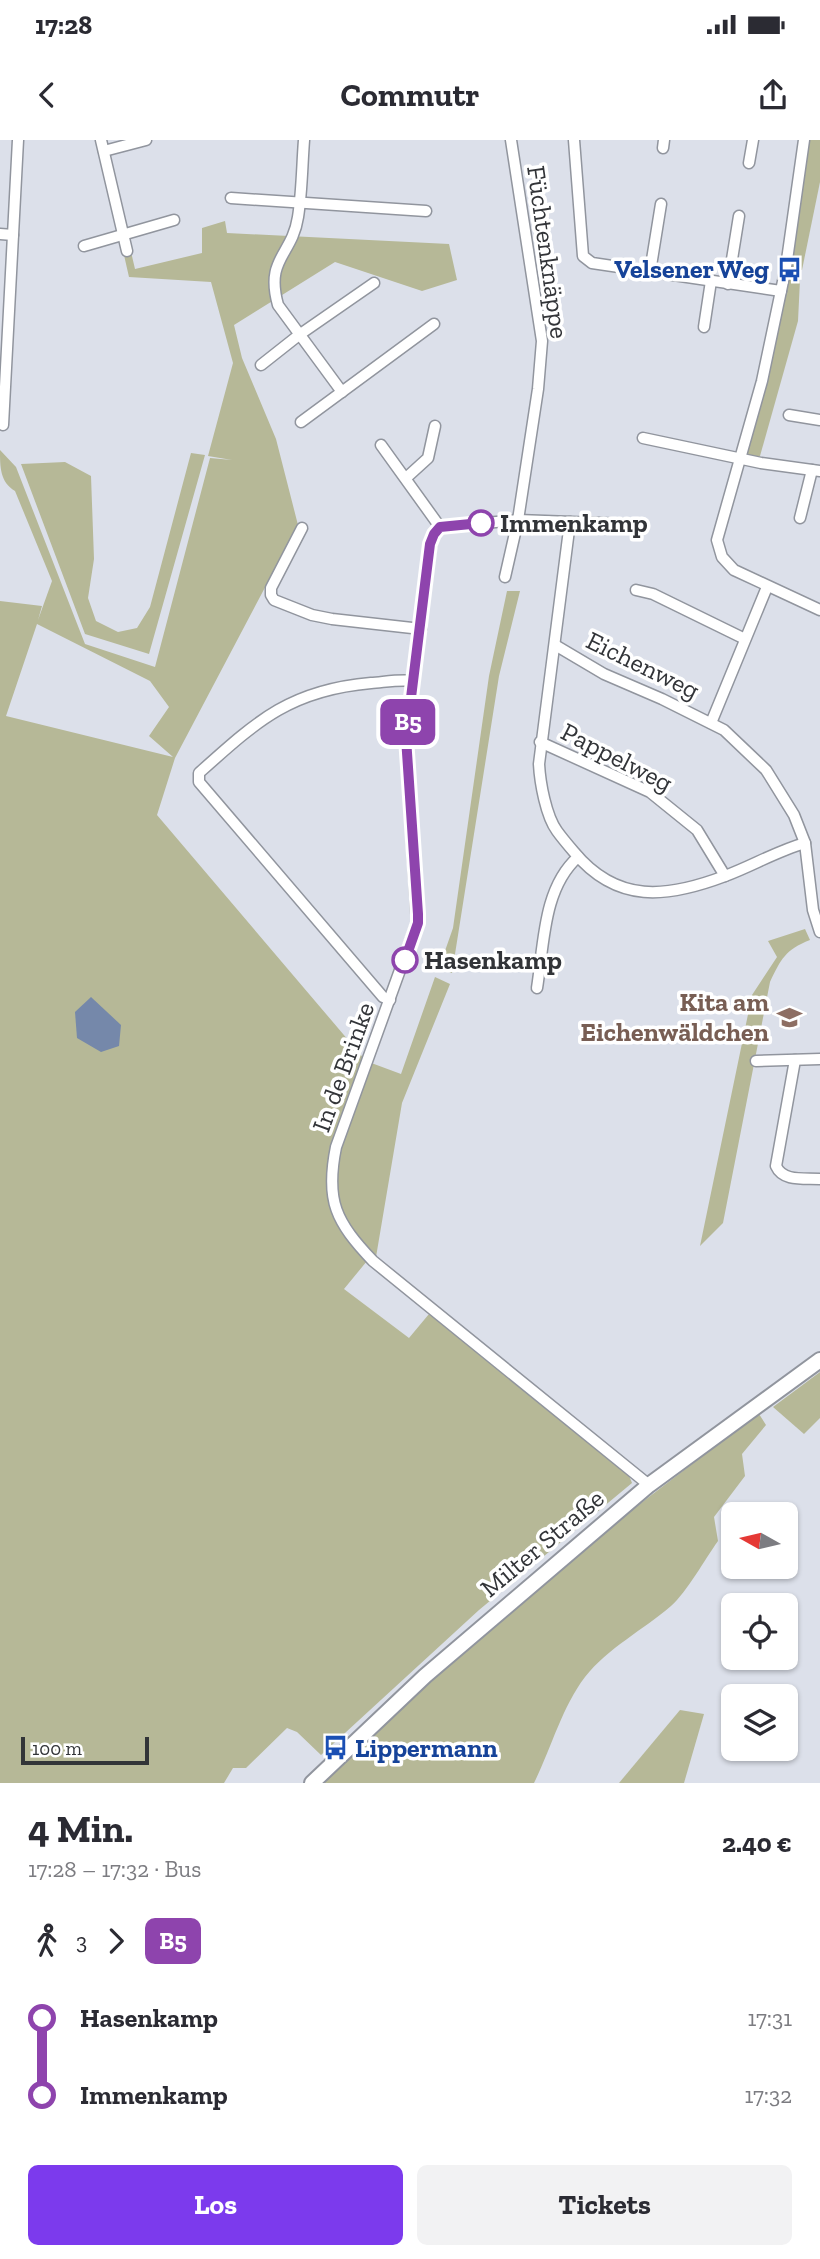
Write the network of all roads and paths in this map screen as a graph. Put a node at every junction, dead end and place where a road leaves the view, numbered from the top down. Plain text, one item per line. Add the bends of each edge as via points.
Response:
1 (18, 140) edge
2 (101, 140) edge
3 (146, 140) edge
4 (304, 140) edge
5 (511, 140) edge
6 (574, 140) edge
7 (752, 140) edge
8 (804, 140) edge
9 (104, 151) junction
10 (749, 163) dead end
11 (230, 198) dead end
12 (300, 201) junction
13 (661, 204) dead end
14 (426, 211) dead end
15 (739, 216) dead end
16 (174, 220) dead end
17 (123, 233) junction
18 (0, 234) edge
19 (13, 235) junction
20 (84, 246) dead end
21 (127, 251) dead end
22 (650, 272) junction
23 (711, 281) junction
24 (374, 284) dead end
25 (728, 284) junction
26 (781, 291) junction
27 (434, 324) dead end
28 (704, 327) dead end
29 (5, 335) edge
30 (299, 335) junction
31 (261, 365) dead end
32 (342, 392) junction
33 (789, 415) dead end
34 (820, 420) edge
35 (302, 422) dead end
36 (3, 425) dead end
37 (435, 426) dead end
38 (643, 438) dead end
39 (381, 445) dead end
40 (739, 459) junction
41 (816, 471) edge
42 (406, 478) junction
43 (800, 518) dead end
44 (518, 520) junction
45 (570, 522) junction
46 (626, 524) dead end
47 (440, 527) junction
48 (302, 528) dead end
49 (505, 577) dead end
50 (766, 587) junction
51 (636, 590) dead end
52 (820, 610) edge
53 (421, 629) junction
54 (745, 639) junction
55 (555, 645) junction
56 (414, 681) junction
57 (711, 723) junction
58 (540, 742) junction
59 (805, 843) junction
60 (578, 857) junction
61 (725, 876) junction
62 (820, 932) edge
63 (537, 988) dead end
64 (390, 1000) junction
65 (820, 1059) edge
66 (795, 1060) junction
67 (756, 1061) dead end
68 (820, 1180) edge
69 (820, 1360) edge
70 (649, 1485) junction
71 (312, 1783) edge

1 - 19 street
2 - 9 street
3 - 9 street
4 - 12 street
5 - 44 street, Füchtenknäppe via 542,341
6 - 22 street via 583,257 592,263
7 - 10 street
8 - 26 street
9 - 17 street
11 - 12 street
12 - 14 street
12 - 30 street via 294,234 274,276 278,306
13 - 22 street
15 - 25 street
16 - 17 street
17 - 20 street
17 - 21 street
18 - 19 street
19 - 29 street
22 - 23 street
23 - 25 street
23 - 28 street
24 - 30 street
25 - 26 street
26 - 40 street
27 - 32 street
29 - 36 street
30 - 31 street
30 - 32 street
32 - 35 street
33 - 34 street
37 - 42 street via 428,458
38 - 40 street
39 - 42 street
40 - 41 street
40 - 50 street via 717,540 722,558 734,570
41 - 43 street
42 - 47 street
44 - 45 street
44 - 47 street
44 - 49 street, Füchtenknäppe
45 - 46 street
45 - 55 street, Eichenweg
47 - 53 street, In de Brinke via 430,544
48 - 53 street via 271,588 274,600 332,620
50 - 52 street
50 - 54 street, Eichenweg
51 - 54 street
53 - 56 street, In de Brinke
54 - 57 street, Eichenweg
55 - 57 street, Eichenweg via 604,674
55 - 58 street
56 - 64 street, In de Brinke via 406,738 418,923
56 - 64 street via 338,687 285,705 242,734 198,777
57 - 59 street, Eichenweg via 765,770 794,815
58 - 60 street via 540,777 555,829
58 - 61 street, Pappelweg via 650,792 697,830
59 - 61 street
59 - 62 street, Eichenweg
60 - 61 street via 605,880 640,893
60 - 63 street via 554,889
64 - 70 street, In de Brinke via 336,1147 330,1176 342,1226 373,1261
65 - 66 street
66 - 67 street
66 - 68 street via 776,1166 785,1177
69 - 70 main road, Milter Straße
70 - 71 main road, Milter Straße via 425,1676

